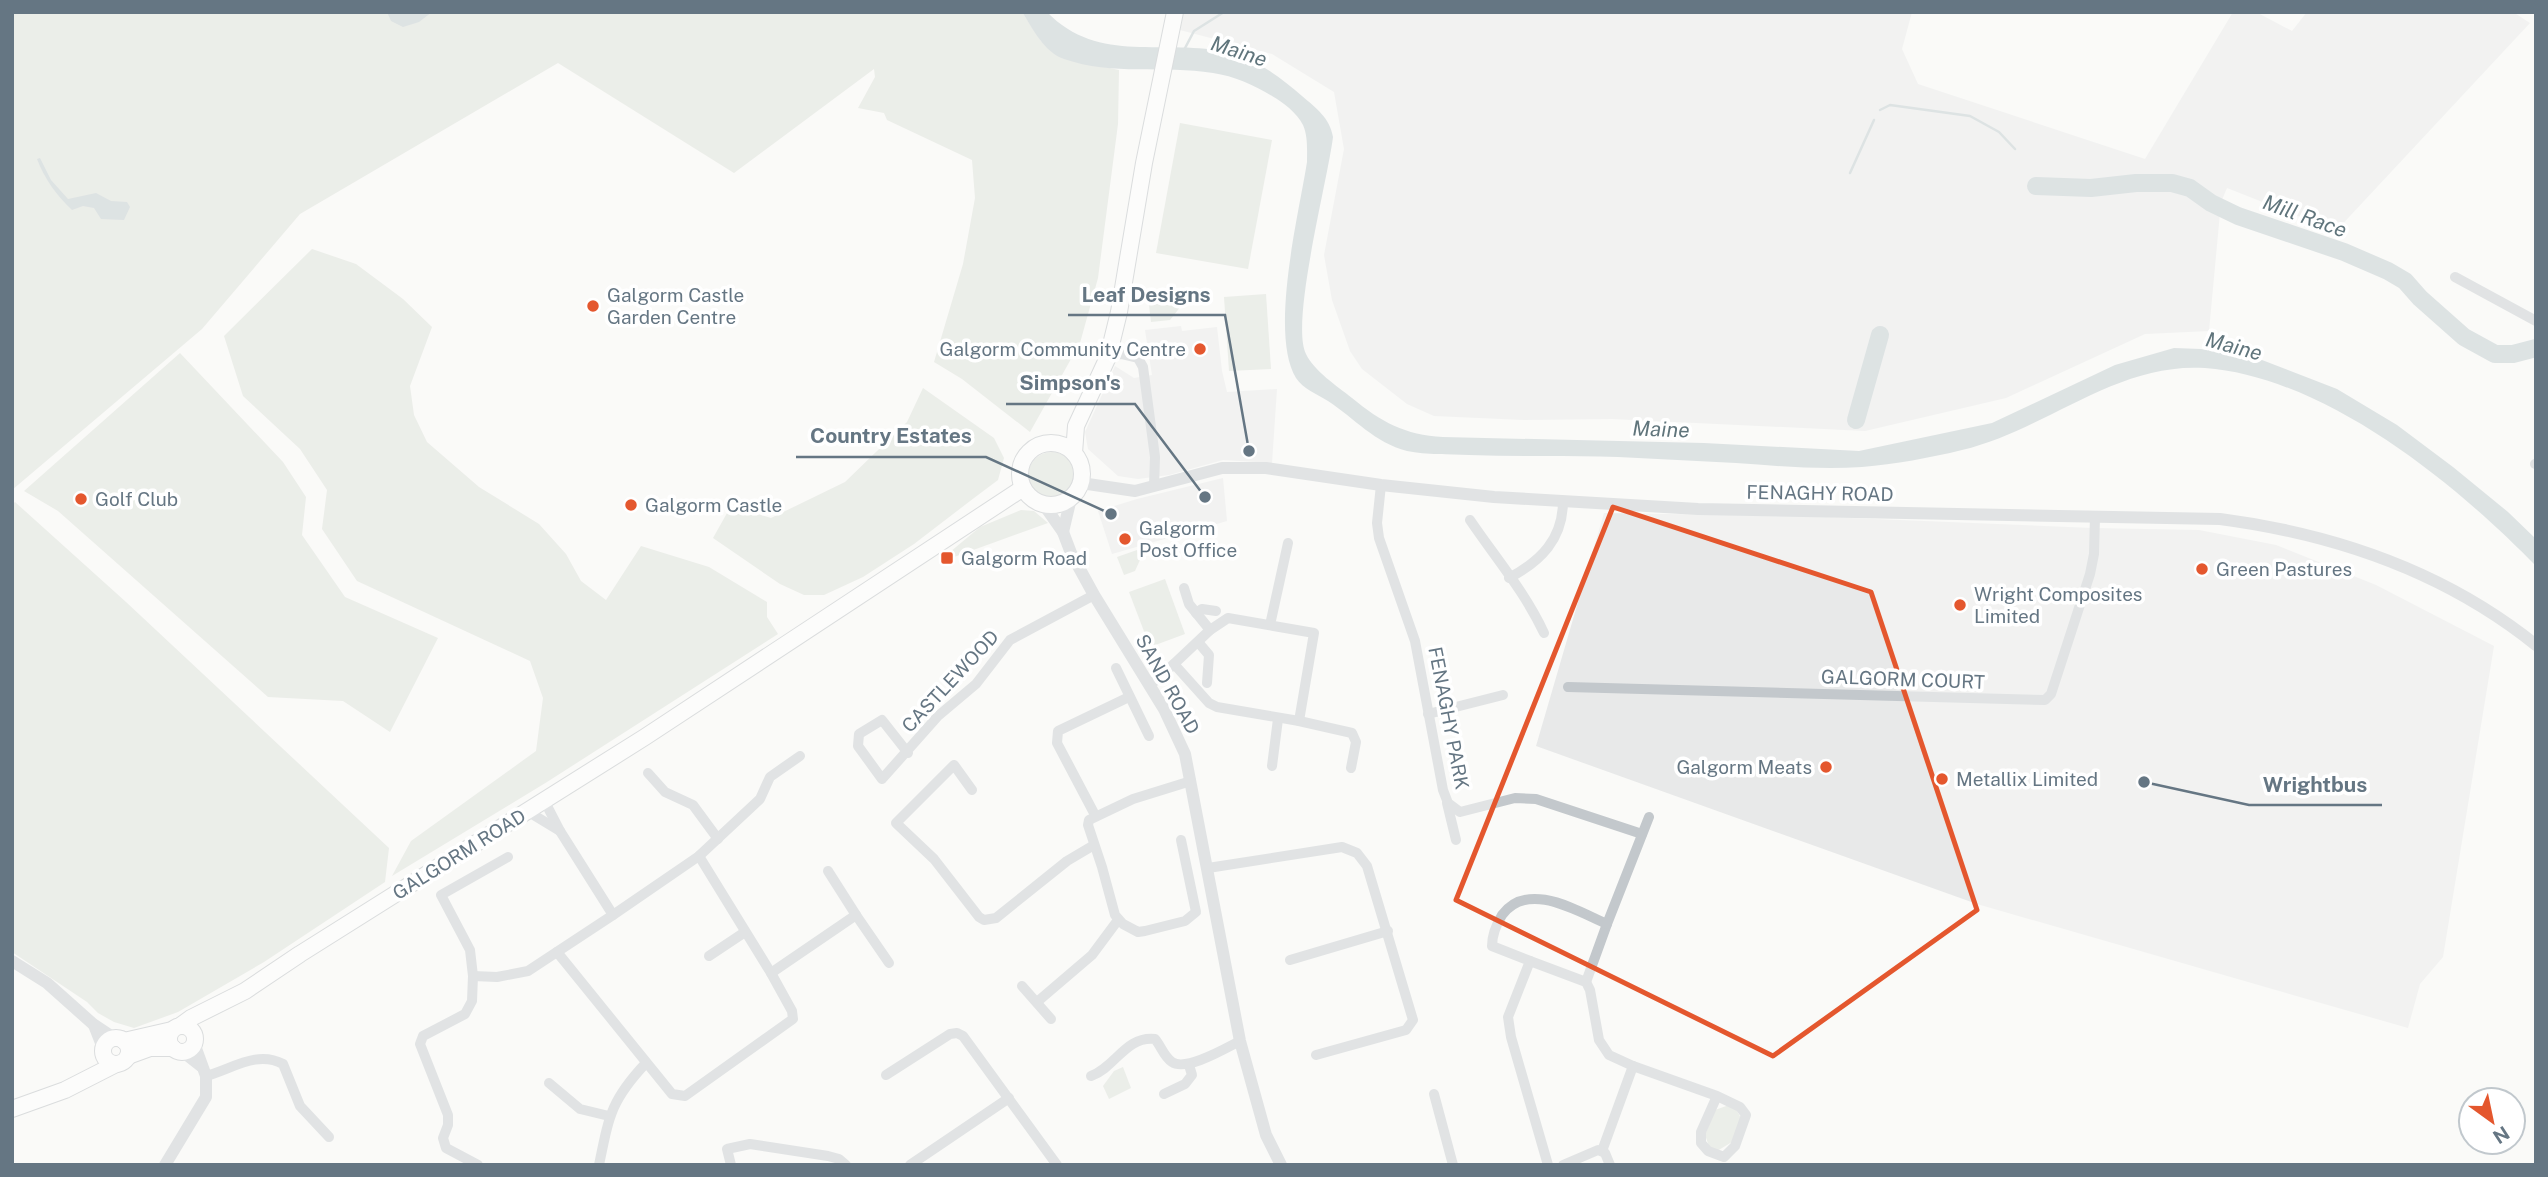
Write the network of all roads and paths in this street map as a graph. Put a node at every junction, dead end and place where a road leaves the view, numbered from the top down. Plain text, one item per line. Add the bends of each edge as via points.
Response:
1 (1175, 12) edge
2 (2455, 277) dead end
3 (2536, 321) edge
4 (1108, 357) junction
5 (1076, 426) junction
6 (1046, 443) junction
7 (1074, 453) junction
8 (1081, 483) junction
9 (1381, 485) junction
10 (1154, 486) junction
11 (1023, 488) junction
12 (1071, 499) junction
13 (1563, 501) junction
14 (1044, 505) junction
15 (2095, 516) junction
16 (1470, 520) dead end
17 (1063, 532) junction
18 (1289, 543) dead end
19 (1509, 578) junction
20 (1184, 588) dead end
21 (1094, 595) junction
22 (1216, 611) dead end
23 (1196, 613) junction
24 (1270, 625) junction
25 (1210, 630) junction
26 (1544, 633) dead end
27 (1198, 642) junction
28 (2536, 645) edge
29 (1174, 664) junction
30 (1116, 668) dead end
31 (1207, 683) dead end
32 (1149, 684) junction
33 (1568, 687) dead end
34 (1503, 695) dead end
35 (1129, 697) junction
36 (1428, 715) junction
37 (1278, 719) junction
38 (1299, 721) junction
39 (1149, 736) dead end
40 (908, 752) junction
41 (800, 756) dead end
42 (1272, 766) dead end
43 (1351, 768) dead end
44 (648, 774) dead end
45 (1191, 781) junction
46 (972, 790) dead end
47 (1443, 790) junction
48 (550, 801) junction
49 (527, 811) junction
50 (1096, 815) junction
51 (1649, 817) dead end
52 (560, 831) junction
53 (1642, 834) junction
54 (718, 839) junction
55 (1181, 840) dead end
56 (1456, 840) dead end
57 (1094, 845) junction
58 (699, 856) junction
59 (508, 857) dead end
60 (1208, 868) junction
61 (828, 871) dead end
62 (613, 915) junction
63 (856, 915) junction
64 (1118, 920) junction
65 (1607, 924) junction
66 (1388, 931) junction
67 (745, 932) junction
68 (557, 952) junction
69 (709, 956) dead end
70 (1290, 960) dead end
71 (12, 961) edge
72 (1530, 961) junction
73 (889, 963) dead end
74 (771, 973) junction
75 (473, 976) junction
76 (1586, 982) junction
77 (1023, 986) dead end
78 (1037, 1003) junction
79 (1051, 1019) dead end
80 (183, 1039) junction
81 (1240, 1041) junction
82 (115, 1050) junction
83 (1316, 1055) dead end
84 (646, 1063) junction
85 (1189, 1065) junction
86 (1633, 1066) junction
87 (204, 1071) junction
88 (886, 1074) dead end
89 (1091, 1076) dead end
90 (549, 1083) dead end
91 (1164, 1094) dead end
92 (1434, 1094) dead end
93 (1717, 1096) junction
94 (1009, 1098) junction
95 (12, 1109) edge
96 (609, 1116) junction
97 (329, 1137) dead end
98 (1604, 1152) junction
99 (827, 1161) edge
100 (165, 1165) edge
101 (478, 1165) edge
102 (599, 1165) edge
103 (731, 1165) edge
104 (846, 1165) edge
105 (910, 1165) edge
106 (1056, 1165) edge
107 (1281, 1165) edge
108 (1453, 1165) edge
109 (1548, 1165) edge
110 (1563, 1165) edge
111 (1609, 1165) edge

1 - 4 main road
2 - 3 street
4 - 5 main road
4 - 10 street via 1129,355 1143,366 1155,457
5 - 6 main road
5 - 7 main road
6 - 7 main road
6 - 11 main road via 1023,460
7 - 8 main road via 1081,466
8 - 10 street, FENAGHY ROAD via 1135,491
8 - 12 main road
9 - 10 street, FENAGHY ROAD via 1266,468 1223,468
9 - 13 street, FENAGHY ROAD
9 - 36 street, FENAGHY PARK via 1379,538 1416,641
11 - 14 main road
11 - 48 main road, GALGORM ROAD
12 - 14 main road
12 - 17 street
13 - 15 street, FENAGHY ROAD via 1698,509
13 - 19 street via 1552,544 1530,567
14 - 17 street, SAND ROAD
15 - 28 street, FENAGHY ROAD via 2220,519 2316,536 2434,579
15 - 33 street, GALGORM COURT via 2090,574 2052,691 2045,700
16 - 19 street
17 - 21 street, SAND ROAD
18 - 24 street
19 - 26 street
20 - 23 street
21 - 32 street, SAND ROAD
21 - 40 street, CASTLEWOOD via 1010,640 976,684 939,716
22 - 23 street
23 - 25 street
24 - 25 street via 1228,618
24 - 38 street via 1314,633
25 - 27 street
27 - 29 street
27 - 31 street via 1209,655
29 - 32 street
29 - 37 street via 1217,707
30 - 35 street
32 - 45 street, SAND ROAD via 1185,754
34 - 36 street
35 - 39 street
35 - 50 street via 1058,730 1057,743
36 - 47 street, FENAGHY PARK
37 - 38 street
37 - 42 street
38 - 43 street via 1352,733 1356,742
40 - 40 street, CASTLEWOOD via 882,720 859,734 858,746 882,779
41 - 54 street via 770,777 760,799
44 - 54 street via 666,792 693,805
45 - 50 street
45 - 60 street, SAND ROAD
46 - 57 street via 954,765 896,824 934,859 984,920 996,918
47 - 53 street, FENAGHY PARK via 1448,803 1460,812 1515,798 1536,799
47 - 56 street
48 - 49 main road, GALGORM ROAD
48 - 52 street
49 - 52 street
49 - 80 main road, GALGORM ROAD via 245,991 191,1017
50 - 57 street via 1088,825
51 - 53 street
52 - 62 street
53 - 65 street
54 - 58 street
55 - 64 street via 1196,907 1193,916 1138,932
57 - 64 street
58 - 62 street
58 - 67 street
59 - 75 street via 441,895 470,950
60 - 66 street via 1342,847 1357,853 1367,866
60 - 81 street, SAND ROAD
61 - 63 street
62 - 68 street
63 - 73 street
63 - 74 street
64 - 78 street via 1092,955
65 - 72 street via 1544,899 1517,902 1500,918 1492,946
65 - 76 street
66 - 70 street
66 - 83 street via 1411,1025
67 - 69 street
67 - 74 street
68 - 75 street via 513,976
68 - 84 street
71 - 82 street via 47,983
72 - 76 street
72 - 109 street via 1508,1017
74 - 84 street via 793,1019 685,1096 671,1094
75 - 101 street via 472,1001 465,1014 423,1036 420,1044 448,1115 443,1138 446,1148
76 - 86 street via 1599,1040 1609,1055
77 - 78 street
78 - 79 street
80 - 82 main road, GALGORM ROAD
80 - 87 street
81 - 85 street
81 - 107 street, SAND ROAD via 1266,1135
82 - 95 main road via 94,1075
84 - 96 street via 625,1086
85 - 89 street via 1170,1061 1155,1040 1144,1038
85 - 91 street via 1192,1075 1188,1081
86 - 93 street
86 - 98 street
87 - 97 street via 260,1057 283,1063 300,1106
87 - 100 street via 204,1104
88 - 94 street via 957,1033
90 - 96 street via 580,1109
92 - 108 street
93 - 93 street via 1746,1115 1735,1146 1724,1157 1701,1143 1701,1132
94 - 105 street
94 - 106 street
96 - 102 street
98 - 110 street via 1598,1150
98 - 111 street
99 - 103 street via 750,1144 727,1149
99 - 104 street via 839,1159

